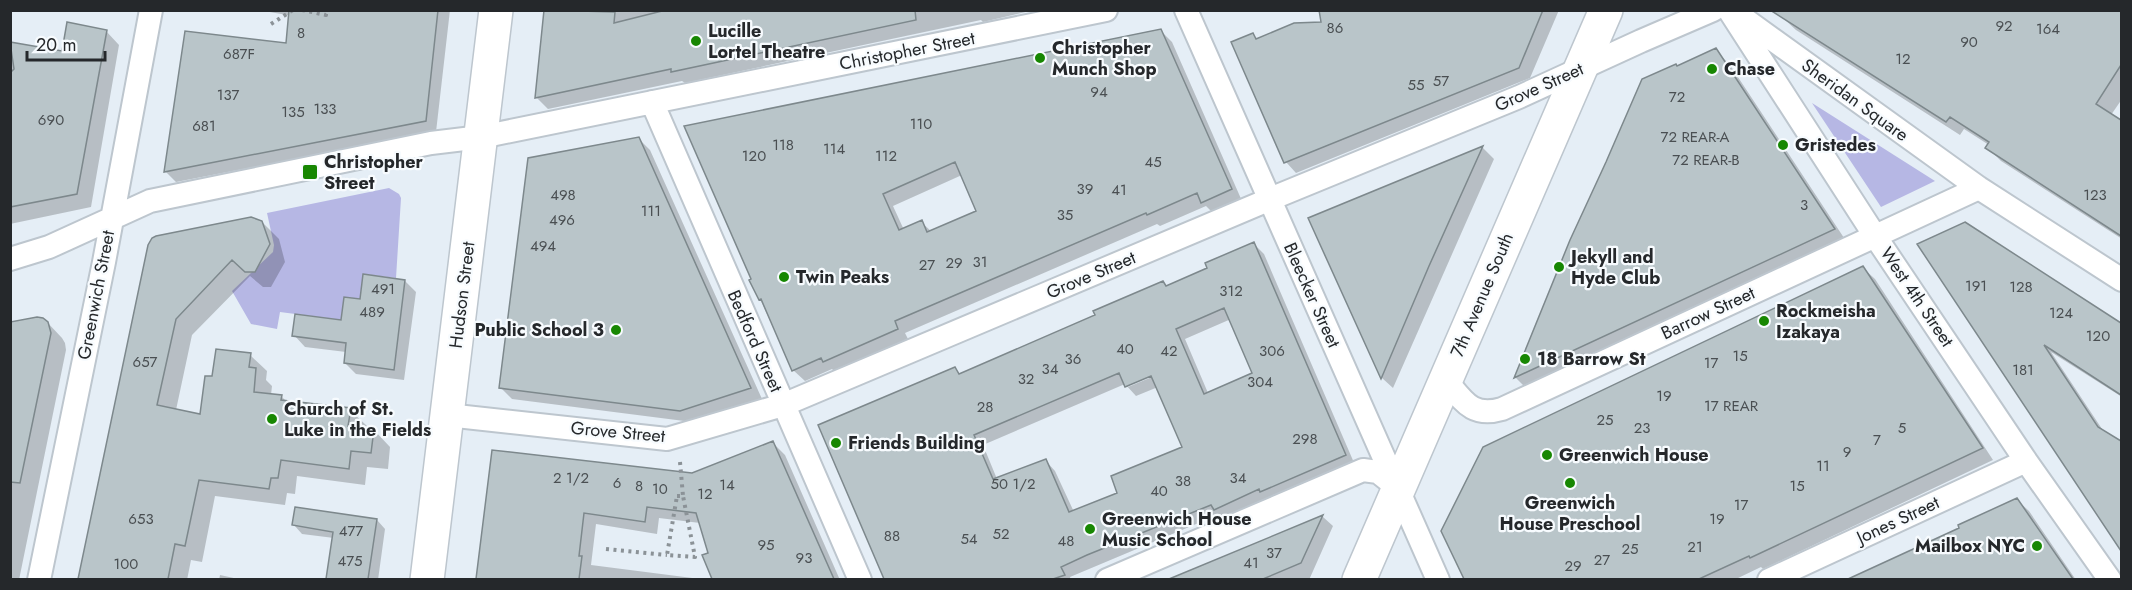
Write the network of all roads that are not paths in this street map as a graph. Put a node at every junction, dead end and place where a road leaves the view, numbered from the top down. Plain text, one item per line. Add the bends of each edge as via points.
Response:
1 (151, 10) edge
2 (496, 10) edge
3 (1106, 10) edge
4 (1186, 10) edge
5 (1606, 10) edge
6 (1713, 10) edge
7 (1731, 10) edge
8 (1579, 70) junction
9 (652, 102) junction
10 (481, 137) junction
11 (1978, 188) junction
12 (1269, 200) junction
13 (111, 220) junction
14 (1875, 236) junction
15 (10, 259) edge
16 (2121, 280) edge
17 (1445, 380) junction
18 (783, 405) junction
19 (447, 415) junction
20 (2026, 461) junction
21 (1398, 488) junction
22 (39, 579) edge
23 (428, 579) edge
24 (860, 579) edge
25 (1107, 579) edge
26 (1359, 579) edge
27 (1438, 579) edge
28 (1769, 579) edge
29 (2110, 579) edge

1 - 13 street, Greenwich Street
2 - 10 main road, Hudson Street
3 - 9 street, Christopher Street
4 - 12 street, Bleecker Street
5 - 8 main road, 7th Avenue South
6 - 8 street, Grove Street
7 - 11 street, Sheridan Square
7 - 14 street, West 4th Street
8 - 12 street, Grove Street
8 - 17 main road, 7th Avenue South
9 - 10 street, Christopher Street
9 - 18 street, Bedford Street
10 - 13 street, Christopher Street via 431,143 150,201
10 - 19 main road, Hudson Street
11 - 14 street, Barrow Street
11 - 16 street, Sheridan Square
12 - 18 street, Grove Street
12 - 21 street, Bleecker Street
13 - 15 street, Christopher Street
13 - 22 street, Greenwich Street
14 - 17 street, Barrow Street via 1502,409 1474,410
14 - 20 street, West 4th Street
17 - 21 main road, 7th Avenue South
18 - 19 street, Grove Street via 667,439
18 - 24 street, Bedford Street
19 - 23 main road, Hudson Street
20 - 28 street, Jones Street
20 - 29 street, West 4th Street
21 - 25 street via 1378,471 1363,470
21 - 26 main road, 7th Avenue South
21 - 27 street, Bleecker Street

